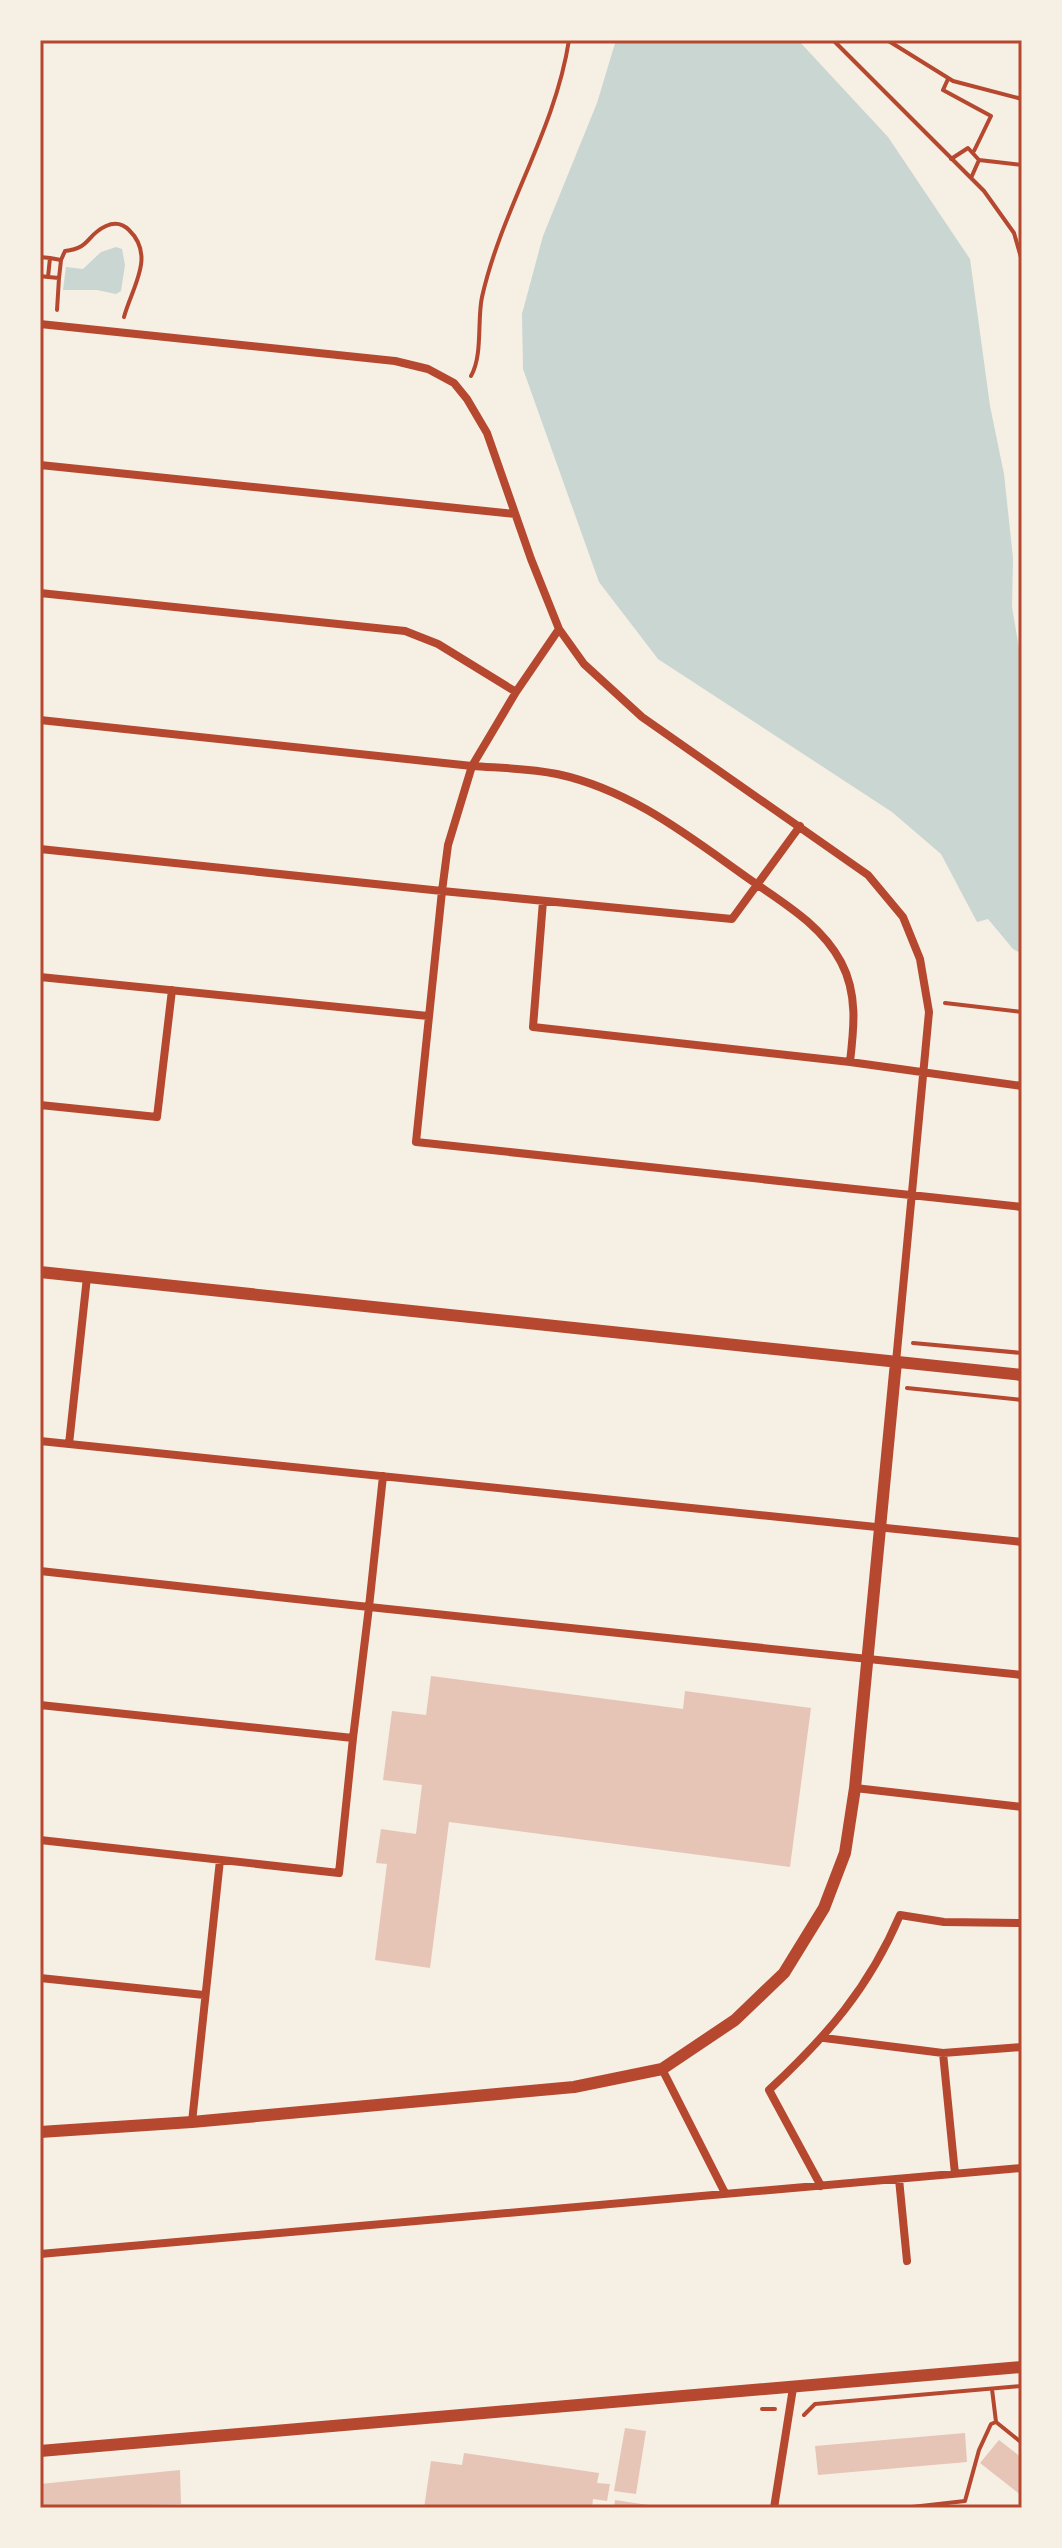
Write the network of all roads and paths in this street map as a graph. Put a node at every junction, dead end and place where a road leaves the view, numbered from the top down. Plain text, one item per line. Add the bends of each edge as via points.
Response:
1 (569, 40) edge
2 (833, 40) edge
3 (887, 40) edge
4 (948, 79) junction
5 (1022, 99) edge
6 (974, 151) junction
7 (951, 159) junction
8 (979, 160) junction
9 (1022, 165) edge
10 (971, 178) junction
11 (40, 257) edge
12 (50, 258) junction
13 (61, 260) junction
14 (1022, 261) edge
15 (40, 276) edge
16 (48, 277) junction
17 (59, 278) junction
18 (57, 310) dead end
19 (124, 317) dead end
20 (40, 324) edge
21 (471, 376) dead end
22 (40, 465) edge
23 (515, 514) junction
24 (40, 593) edge
25 (559, 629) junction
26 (516, 692) junction
27 (40, 720) edge
28 (472, 766) junction
29 (800, 826) junction
30 (40, 849) edge
31 (757, 884) junction
32 (442, 891) junction
33 (543, 901) junction
34 (40, 977) edge
35 (172, 990) junction
36 (945, 1003) dead end
37 (1022, 1012) edge
38 (428, 1016) junction
39 (850, 1062) junction
40 (925, 1075) junction
41 (1022, 1086) edge
42 (40, 1105) edge
43 (912, 1195) junction
44 (1022, 1207) edge
45 (40, 1272) edge
46 (87, 1277) junction
47 (898, 1342) junction
48 (1022, 1353) edge
49 (896, 1362) junction
50 (1022, 1375) edge
51 (893, 1387) junction
52 (1022, 1400) edge
53 (40, 1441) edge
54 (69, 1444) junction
55 (383, 1476) junction
56 (878, 1527) junction
57 (1022, 1542) edge
58 (40, 1571) edge
59 (369, 1607) junction
60 (867, 1658) junction
61 (1022, 1675) edge
62 (40, 1705) edge
63 (353, 1738) junction
64 (855, 1788) junction
65 (1022, 1807) edge
66 (40, 1840) edge
67 (220, 1860) junction
68 (1022, 1923) edge
69 (40, 1978) edge
70 (204, 1995) junction
71 (824, 2038) junction
72 (1022, 2047) edge
73 (943, 2053) junction
74 (662, 2069) junction
75 (192, 2122) junction
76 (40, 2132) edge
77 (1022, 2168) edge
78 (955, 2174) junction
79 (899, 2179) junction
80 (821, 2186) junction
81 (725, 2193) junction
82 (40, 2254) edge
83 (907, 2261) dead end
84 (1022, 2367) edge
85 (1022, 2386) edge
86 (793, 2388) junction
87 (992, 2389) junction
88 (996, 2422) junction
89 (801, 2430) dead end
90 (1022, 2443) edge
91 (40, 2451) edge
92 (774, 2508) edge
93 (903, 2508) edge

1 - 21 path via 546,128 489,271
2 - 7 path
3 - 4 path
4 - 5 path
4 - 6 path via 943,90 991,116
6 - 7 path via 959,151
6 - 8 path
7 - 10 path
8 - 9 path
8 - 10 path
10 - 14 path via 1014,233
11 - 12 path
12 - 13 path
12 - 16 path
13 - 17 path
13 - 19 path via 65,251 85,247 106,226 115,223 128,230 144,259
15 - 16 path
16 - 17 path
17 - 18 path
20 - 23 street via 395,361 428,369 454,383 467,399 487,433
22 - 23 street
23 - 25 street
24 - 26 street via 405,631 438,644
25 - 26 street
25 - 29 street via 613,695
26 - 28 street
27 - 28 street
28 - 31 street via 557,774 621,796 666,820
28 - 32 street via 448,845
29 - 31 street
29 - 40 street via 868,875 903,917 920,959 929,1012
30 - 32 street
31 - 33 street via 732,919
31 - 39 street via 813,925 842,963 854,1003
32 - 33 street
32 - 38 street
33 - 39 street via 533,1027
34 - 35 street
35 - 38 street
35 - 42 street via 157,1117
36 - 37 path
38 - 43 street via 416,1142
39 - 40 street
40 - 41 street
40 - 43 street
43 - 44 street
43 - 47 street
45 - 46 street
46 - 49 street
46 - 54 street
47 - 48 path
47 - 49 street
49 - 50 street
49 - 51 street
51 - 52 path
51 - 56 street
53 - 54 street
54 - 55 street
55 - 56 street
55 - 59 street
56 - 57 street
56 - 60 street
58 - 59 street
59 - 60 street
59 - 63 street
60 - 61 street
60 - 64 street
62 - 63 street
63 - 67 street via 339,1873
64 - 65 street
64 - 74 street via 845,1853 824,1908 784,1973 735,2020
66 - 67 street
67 - 70 street
68 - 71 street via 958,1923 900,1915 878,1962
69 - 70 street
70 - 75 street
71 - 73 street
71 - 80 street via 769,2090
72 - 73 street
73 - 78 street
74 - 75 street via 574,2087
74 - 81 street
75 - 76 street
77 - 78 street
78 - 79 street
79 - 80 street
79 - 83 street
80 - 81 street
81 - 82 street
84 - 86 street
85 - 87 path
86 - 91 street
86 - 92 street
87 - 88 path
87 - 89 path via 815,2404 803,2416
88 - 90 path
88 - 93 path via 979,2450 965,2501

